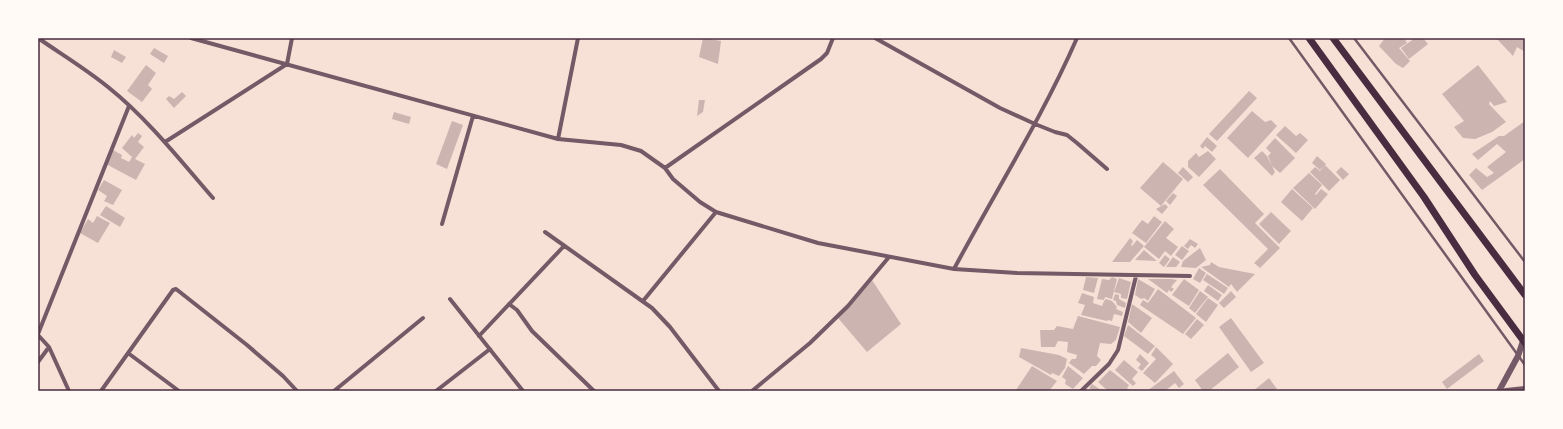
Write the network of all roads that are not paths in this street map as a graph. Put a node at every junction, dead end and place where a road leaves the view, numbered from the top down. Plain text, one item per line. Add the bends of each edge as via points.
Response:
1 (38, 38) edge
2 (191, 38) edge
3 (292, 38) edge
4 (578, 38) edge
5 (833, 38) edge
6 (875, 38) edge
7 (1077, 38) edge
8 (1290, 38) edge
9 (1309, 38) edge
10 (1333, 38) edge
11 (1354, 38) edge
12 (287, 64) junction
13 (129, 106) junction
14 (473, 116) junction
15 (1035, 124) junction
16 (558, 139) junction
17 (165, 142) junction
18 (665, 168) junction
19 (1107, 169) dead end
20 (213, 198) dead end
21 (716, 212) junction
22 (442, 224) dead end
23 (545, 232) dead end
24 (564, 246) junction
25 (888, 257) junction
26 (1525, 262) edge
27 (954, 269) junction
28 (1136, 276) junction
29 (1190, 276) dead end
30 (1525, 295) edge
31 (450, 299) dead end
32 (644, 301) junction
33 (509, 304) junction
34 (423, 318) dead end
35 (38, 334) edge
36 (479, 336) junction
37 (1524, 342) edge
38 (49, 347) junction
39 (490, 350) junction
40 (128, 353) junction
41 (1518, 356) junction
42 (38, 362) edge
43 (1525, 365) edge
44 (1525, 389) edge
45 (69, 391) edge
46 (101, 391) edge
47 (179, 391) edge
48 (297, 391) edge
49 (334, 391) edge
50 (436, 391) edge
51 (523, 391) edge
52 (594, 391) edge
53 (718, 391) edge
54 (754, 391) edge
55 (1081, 391) edge
56 (1499, 391) edge
57 (1506, 391) edge

1 - 13 street via 108,87
2 - 12 street
3 - 12 street
4 - 16 street
5 - 18 street via 828,53
6 - 15 street via 1000,108
7 - 15 street
8 - 41 lane
9 - 37 main road via 1424,197 1475,275
10 - 30 main road
11 - 26 lane
12 - 14 street
12 - 17 street
13 - 17 street
13 - 35 street
14 - 16 street
14 - 22 street
15 - 19 street via 1067,135
15 - 27 street
16 - 18 street via 621,145 640,151
17 - 20 street
18 - 21 street via 673,180
21 - 25 street via 818,243
21 - 32 street
23 - 24 street
24 - 32 street
24 - 33 street
25 - 27 street
25 - 54 street via 848,306 816,338
27 - 28 street via 1017,274
28 - 29 street
28 - 55 street via 1118,350 1109,364
31 - 36 street
32 - 53 street via 670,327
33 - 36 street
33 - 52 street via 532,331
34 - 49 street
35 - 38 street
36 - 39 street
37 - 41 street
38 - 42 street
38 - 45 street
39 - 50 street
39 - 51 street
40 - 46 street
40 - 47 street
40 - 48 street via 176,289 247,345
41 - 43 lane
41 - 56 street
44 - 57 street

